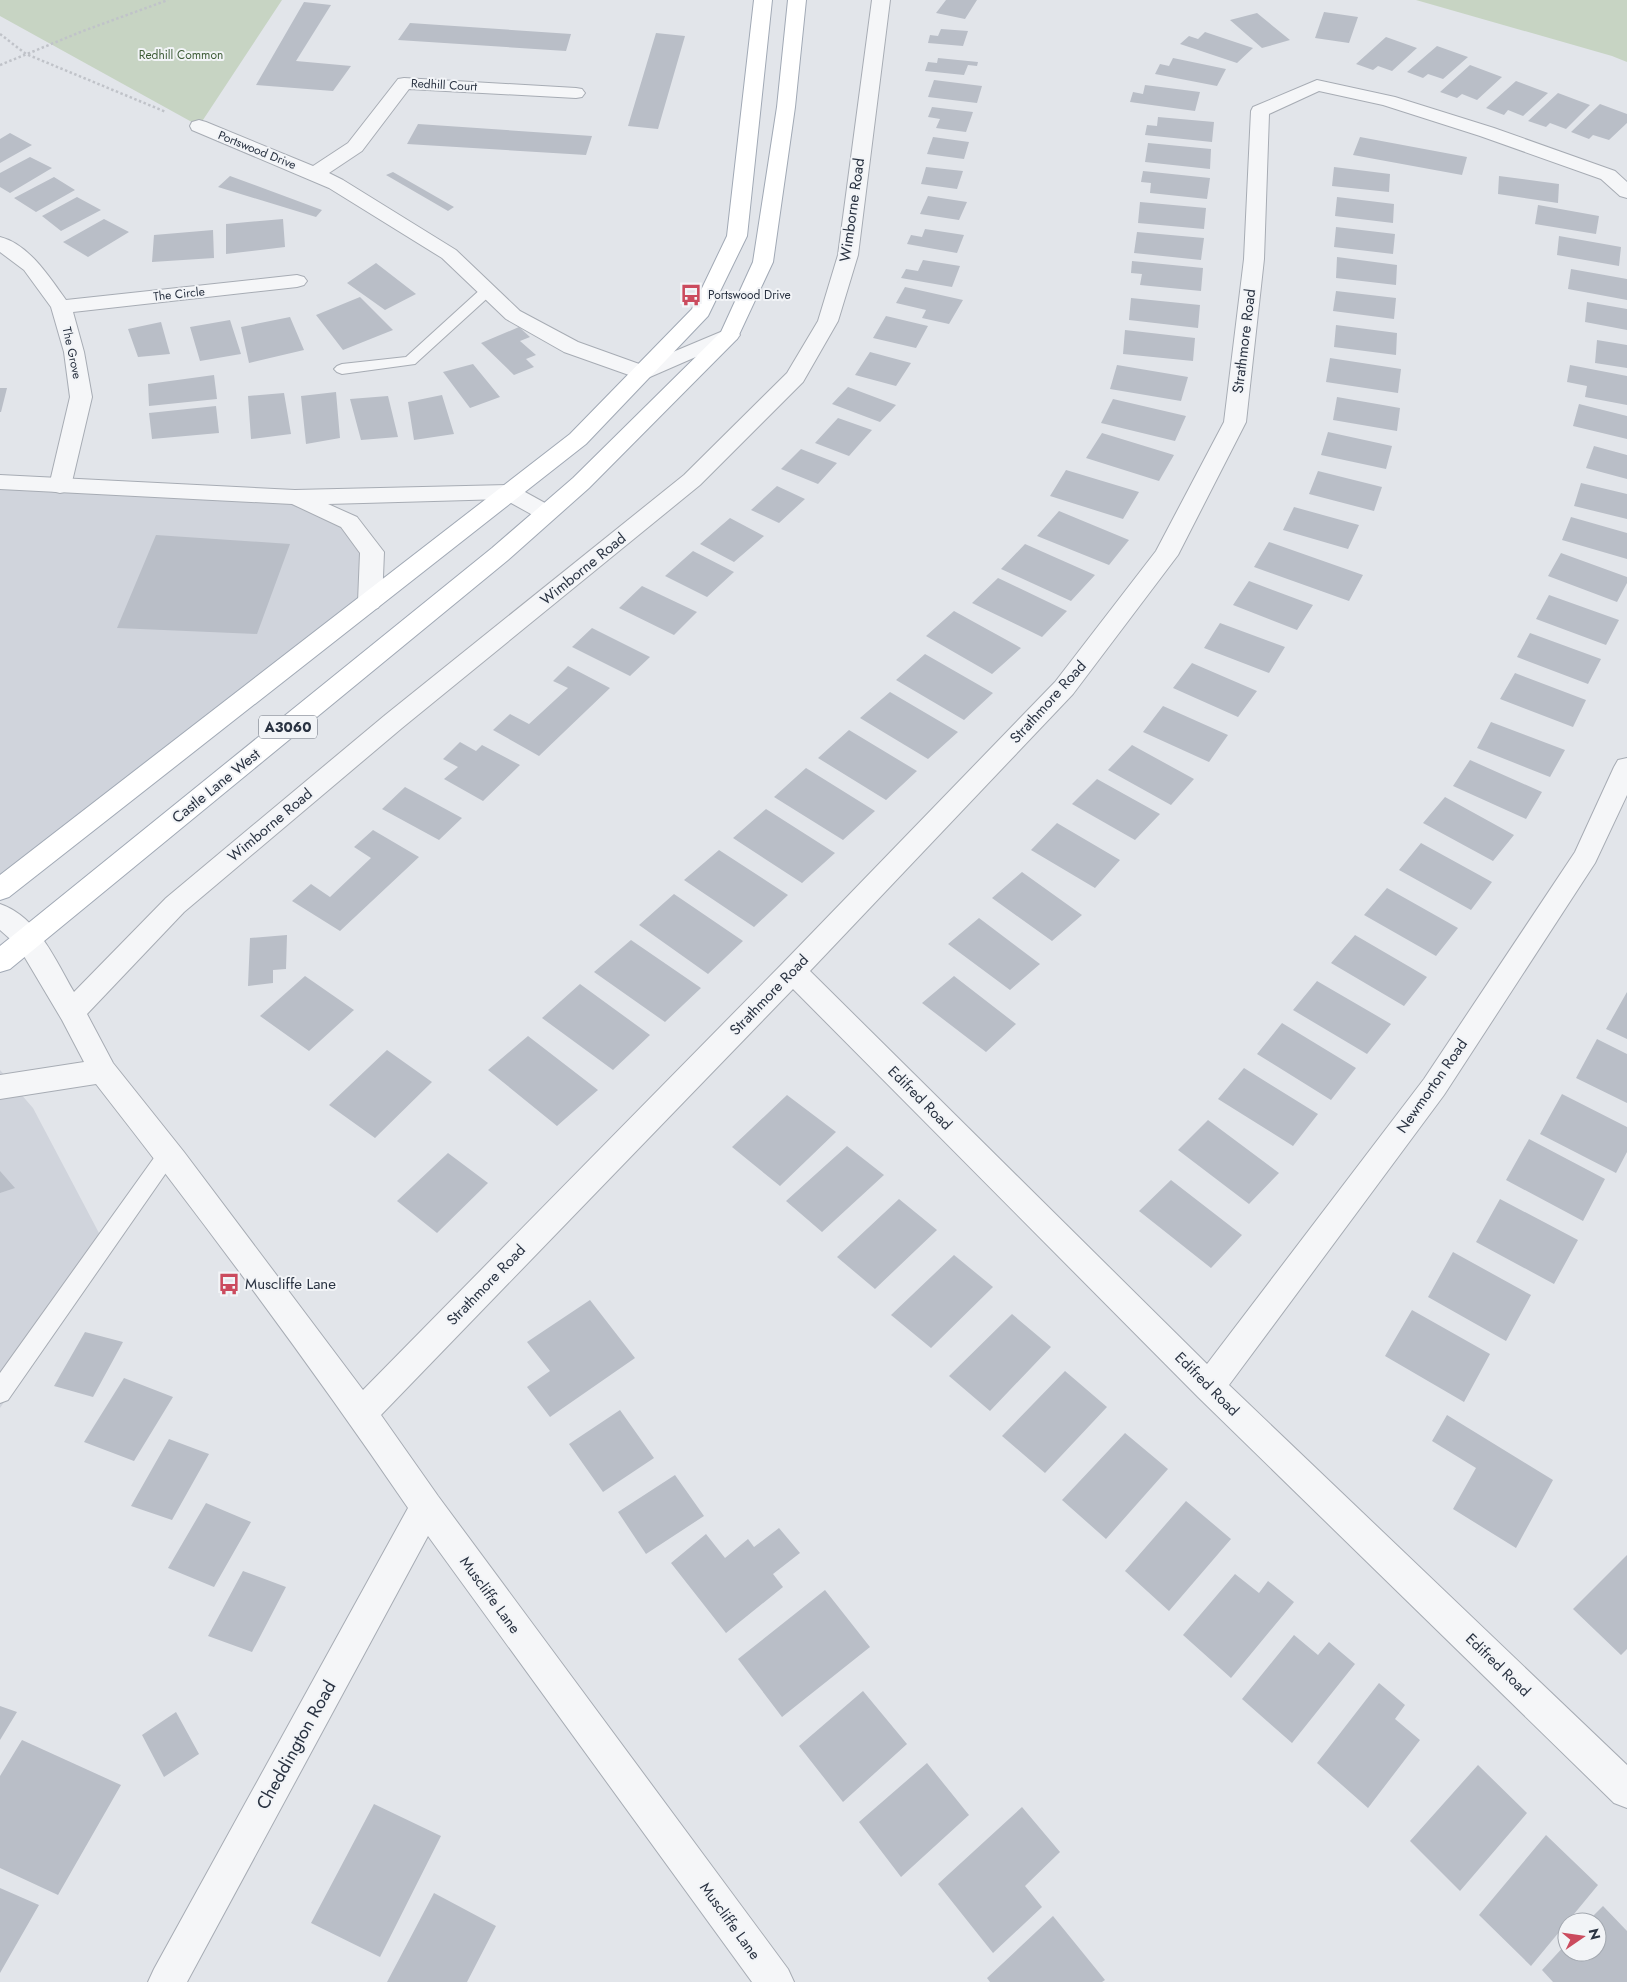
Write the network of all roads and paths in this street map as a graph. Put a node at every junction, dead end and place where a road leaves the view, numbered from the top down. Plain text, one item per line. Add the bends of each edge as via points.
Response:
1 (168, 0) edge
2 (764, 0) edge
3 (797, 0) edge
4 (881, 0) edge
5 (0, 34) edge
6 (26, 54) junction
7 (0, 65) edge
8 (576, 93) dead end
9 (199, 126) joint
10 (316, 174) junction
11 (1627, 192) edge
12 (0, 243) edge
13 (297, 281) dead end
14 (488, 290) junction
15 (61, 307) junction
16 (730, 335) junction
17 (342, 369) dead end
18 (643, 373) junction
19 (0, 482) edge
20 (60, 486) junction
21 (508, 492) junction
22 (295, 497) junction
23 (546, 513) junction
24 (370, 602) junction
25 (1627, 767) edge
26 (0, 890) edge
27 (0, 915) edge
28 (28, 938) junction
29 (0, 962) edge
30 (793, 971) junction
31 (72, 1012) junction
32 (103, 1071) junction
33 (0, 1086) edge
34 (168, 1154) junction
35 (1209, 1387) junction
36 (0, 1392) edge
37 (361, 1413) junction
38 (426, 1507) junction
39 (1627, 1790) edge
40 (167, 1982) edge
41 (775, 1982) edge

1 - 6 path
2 - 18 main road, A3060 via 737,236 701,312
3 - 16 main road, A3060 via 786,107 763,262
4 - 31 street, Wimborne Road via 848,255 828,321 795,377 692,480 393,722 175,906
5 - 6 path
6 - 7 path
6 - 9 path
8 - 10 street, Redhill Court via 404,83 355,147
9 - 10 street, Portswood Drive
10 - 14 street via 449,254
11 - 30 street, Strathmore Road via 1608,175 1487,132 1388,101 1317,84 1260,111 1254,259 1235,422 1166,555 1064,688
12 - 15 street, The Grove via 31,266
13 - 15 street, The Circle
14 - 17 lane via 410,361
14 - 18 street via 513,315 571,346
15 - 20 street, The Grove via 74,352 81,397
16 - 18 street
16 - 23 main road, A3060 via 581,483
18 - 21 main road, A3060 via 578,438
19 - 20 street
20 - 22 street
21 - 22 street
21 - 23 street
21 - 24 main road, A3060
22 - 24 street via 349,522 372,552
23 - 28 main road, Castle Lane West / A3060
24 - 26 main road, A3060
25 - 35 street, Newmorton Road via 1586,856 1434,1087
27 - 28 street, Muscliffe Lane
28 - 29 main road, Castle Lane West / A3060
28 - 31 street, Muscliffe Lane
30 - 35 street, Edifred Road
30 - 37 street, Strathmore Road
31 - 32 street, Muscliffe Lane
32 - 33 street
32 - 34 street, Muscliffe Lane
34 - 36 lane
34 - 37 street, Muscliffe Lane
35 - 39 street, Edifred Road
37 - 38 street, Muscliffe Lane
38 - 40 street, Cheddington Road
38 - 41 street, Muscliffe Lane

